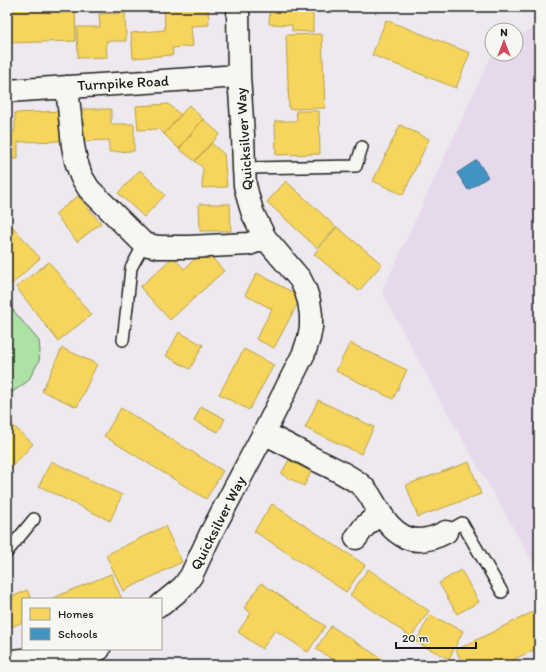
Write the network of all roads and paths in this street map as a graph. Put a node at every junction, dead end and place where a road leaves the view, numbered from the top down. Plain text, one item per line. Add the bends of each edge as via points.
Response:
1 (238, 7) edge
2 (239, 76) junction
3 (67, 87) junction
4 (7, 91) edge
5 (362, 147) dead end
6 (244, 168) junction
7 (265, 238) junction
8 (144, 244) junction
9 (123, 340) dead end
10 (264, 433) junction
11 (380, 513) junction
12 (34, 519) dead end
13 (446, 532) joint
14 (356, 538) dead end
15 (7, 552) edge
16 (502, 592) dead end
17 (162, 604) edge
18 (97, 650) edge
19 (7, 662) edge

1 - 2 street, Quicksilver Way
2 - 3 street, Turnpike Road
2 - 6 street, Quicksilver Way
3 - 4 street, Turnpike Road
3 - 8 street via 73,146 81,176 89,189
5 - 6 lane via 356,166
6 - 7 street, Quicksilver Way via 249,201
7 - 8 street via 248,244
7 - 10 street, Quicksilver Way via 300,279 309,301 311,327 304,353
8 - 9 lane via 131,268
10 - 11 street via 352,479 367,490
10 - 17 street, Quicksilver Way via 191,576 183,587
11 - 13 street via 394,530 408,538 423,540
11 - 14 street
12 - 15 lane
13 - 16 lane via 462,523
18 - 19 street via 77,660 29,659

